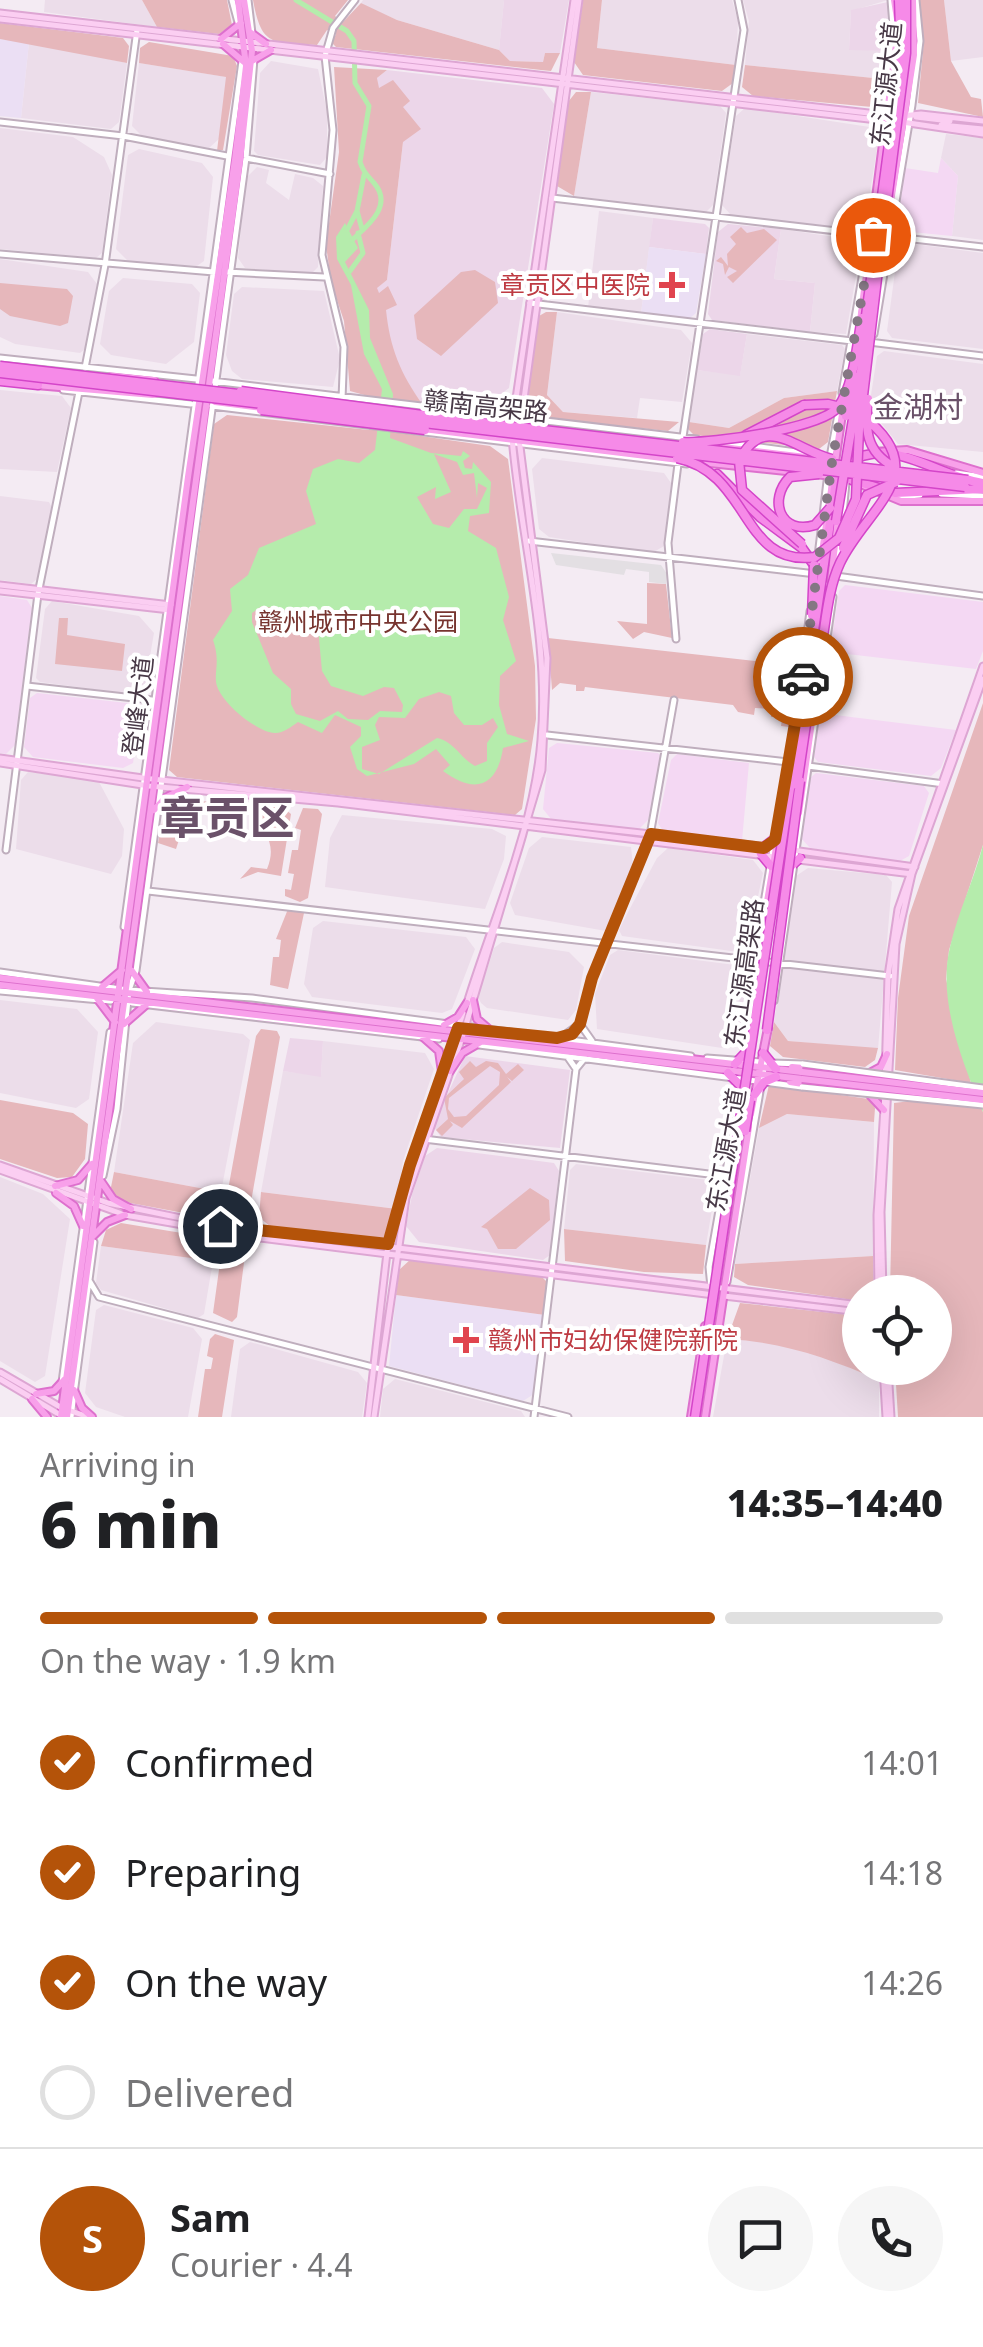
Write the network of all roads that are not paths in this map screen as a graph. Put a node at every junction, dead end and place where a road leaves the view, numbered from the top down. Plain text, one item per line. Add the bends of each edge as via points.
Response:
1 (240, 0) edge
2 (356, 0) edge
3 (576, 0) edge
4 (738, 0) edge
5 (903, 0) edge
6 (0, 16) edge
7 (137, 32) junction
8 (248, 39) junction
9 (222, 42) junction
10 (268, 47) junction
11 (325, 53) junction
12 (248, 63) junction
13 (563, 81) junction
14 (735, 99) junction
15 (885, 118) junction
16 (907, 119) junction
17 (0, 122) edge
18 (981, 127) edge
19 (123, 136) junction
20 (228, 156) junction
21 (246, 158) junction
22 (330, 174) junction
23 (552, 198) junction
24 (716, 217) junction
25 (884, 220) junction
26 (871, 235) junction
27 (887, 236) junction
28 (983, 247) edge
29 (0, 254) edge
30 (105, 265) junction
31 (220, 272) junction
32 (324, 277) junction
33 (869, 284) junction
34 (533, 304) junction
35 (700, 323) junction
36 (854, 341) junction
37 (871, 342) junction
38 (983, 356) edge
39 (41, 364) junction
40 (20, 367) junction
41 (85, 368) junction
42 (112, 370) junction
43 (0, 372) edge
44 (133, 378) junction
45 (205, 384) junction
46 (38, 385) joint
47 (234, 390) junction
48 (79, 392) junction
49 (134, 393) junction
50 (113, 395) junction
51 (342, 399) junction
52 (202, 402) junction
53 (232, 404) junction
54 (357, 404) junction
55 (516, 422) junction
56 (356, 423) junction
57 (473, 428) junction
58 (683, 437) junction
59 (739, 438) junction
60 (516, 443) junction
61 (619, 443) junction
62 (871, 452) junction
63 (831, 460) junction
64 (848, 463) junction
65 (678, 464) junction
66 (717, 474) junction
67 (900, 476) junction
68 (837, 478) junction
69 (966, 484) junction
70 (858, 486) joint
71 (982, 486) edge
72 (529, 541) junction
73 (670, 557) junction
74 (816, 571) junction
75 (834, 577) junction
76 (0, 588) edge
77 (39, 592) junction
78 (983, 596) edge
79 (168, 607) junction
80 (676, 639) dead end
81 (983, 666) edge
82 (983, 679) edge
83 (27, 686) junction
84 (807, 696) junction
85 (152, 700) junction
86 (674, 700) dead end
87 (547, 735) junction
88 (668, 748) junction
89 (799, 749) junction
90 (0, 760) edge
91 (16, 762) junction
92 (790, 762) junction
93 (808, 766) junction
94 (152, 783) junction
95 (942, 783) junction
96 (187, 787) junction
97 (160, 802) junction
98 (528, 809) junction
99 (152, 815) junction
100 (512, 820) junction
101 (526, 825) junction
102 (650, 838) junction
103 (6, 850) dead end
104 (770, 852) junction
105 (795, 854) junction
106 (911, 870) junction
107 (148, 890) junction
108 (492, 929) junction
109 (607, 942) junction
110 (756, 961) junction
111 (779, 963) junction
112 (125, 968) junction
113 (890, 976) junction
114 (134, 978) junction
115 (0, 981) edge
116 (144, 990) junction
117 (99, 993) junction
118 (154, 994) junction
119 (123, 995) junction
120 (470, 1001) junction
121 (145, 1004) junction
122 (127, 1019) junction
123 (117, 1023) junction
124 (580, 1024) junction
125 (443, 1025) junction
126 (429, 1026) junction
127 (752, 1027) junction
128 (487, 1029) junction
129 (768, 1030) junction
130 (416, 1034) junction
131 (459, 1034) junction
132 (497, 1034) junction
133 (427, 1038) junction
134 (557, 1038) junction
135 (490, 1041) junction
136 (594, 1043) junction
137 (476, 1044) junction
138 (886, 1054) junction
139 (567, 1056) junction
140 (585, 1058) junction
141 (743, 1059) junction
142 (576, 1069) junction
143 (766, 1070) junction
144 (446, 1071) junction
145 (866, 1074) junction
146 (802, 1076) junction
147 (888, 1076) junction
148 (740, 1079) junction
149 (864, 1092) junction
150 (757, 1095) junction
151 (887, 1095) junction
152 (983, 1096) edge
153 (884, 1110) junction
154 (424, 1139) junction
155 (566, 1157) junction
156 (91, 1166) junction
157 (0, 1168) edge
158 (98, 1173) junction
159 (726, 1177) junction
160 (101, 1182) junction
161 (56, 1190) junction
162 (93, 1203) junction
163 (128, 1212) junction
164 (83, 1224) junction
165 (95, 1233) junction
166 (84, 1234) junction
167 (89, 1243) junction
168 (392, 1248) junction
169 (555, 1269) junction
170 (879, 1275) edge
171 (880, 1275) edge
172 (90, 1282) junction
173 (711, 1291) junction
174 (724, 1293) junction
175 (99, 1297) junction
176 (842, 1306) edge
177 (87, 1310) junction
178 (378, 1369) junction
179 (0, 1376) edge
180 (67, 1381) junction
181 (887, 1385) edge
182 (75, 1394) junction
183 (34, 1397) junction
184 (536, 1408) junction
185 (64, 1414) edge
186 (47, 1417) edge
187 (91, 1417) edge
188 (371, 1417) edge
189 (534, 1417) edge
190 (568, 1417) edge
191 (698, 1417) edge
192 (889, 1417) edge

1 - 8 main road, 登峰大道
1 - 8 street
2 - 11 street
3 - 13 main road
4 - 14 street via 744,30
5 - 15 main road, 东江源大道
5 - 15 street via 893,26
5 - 16 main road, 东江源大道 via 914,55
5 - 16 street via 920,41
5 - 25 highway, 东江源高架路, bridge via 906,54
5 - 33 highway, 东江源高架路, bridge
6 - 7 main road
7 - 9 main road
7 - 19 street
8 - 9 main road
8 - 9 main road
8 - 10 main road
8 - 10 main road
8 - 12 main road, 登峰大道
9 - 12 main road
10 - 11 main road
10 - 12 main road
11 - 13 main road
11 - 22 street
12 - 20 street
12 - 21 street
12 - 31 main road, 登峰大道
13 - 14 main road
13 - 23 main road
13 - 34 main road
14 - 15 main road
14 - 24 street
15 - 16 main road
15 - 26 main road, 东江源大道
16 - 18 main road
16 - 18 main road via 921,114
16 - 27 main road, 东江源大道
17 - 19 street
19 - 20 street
19 - 30 street
20 - 31 street
21 - 22 street
21 - 31 street
22 - 32 street
23 - 24 street
23 - 34 main road
24 - 26 street
24 - 35 street
25 - 37 highway, bridge
25 - 84 highway, 东江源高架路, bridge
26 - 27 street
26 - 36 main road, 东江源大道
27 - 28 street
27 - 37 main road, 东江源大道
29 - 30 street
30 - 31 street
30 - 41 street
31 - 32 street
31 - 45 main road, 登峰大道
31 - 45 street
32 - 51 street via 344,347
33 - 59 highway, bridge via 838,408 814,422
33 - 68 highway, 东江源高架路, bridge
34 - 35 street
34 - 55 main road
35 - 36 street
35 - 58 street
36 - 63 main road, 东江源大道
37 - 38 street
37 - 64 main road, 东江源大道
37 - 66 highway, bridge via 856,499 844,530 823,552 803,558 770,546
37 - 69 highway, bridge via 866,430 875,454 900,470
39 - 40 street
39 - 41 street
39 - 43 street
40 - 43 main road
40 - 44 main road
41 - 42 street
42 - 44 street
42 - 45 street
43 - 46 highway
43 - 48 street
43 - 57 highway, 赣南高架路, bridge
44 - 45 main road
45 - 47 main road
45 - 51 street
45 - 52 main road, 登峰大道
45 - 52 street
46 - 49 main road
47 - 54 main road
47 - 57 highway, bridge via 409,411
48 - 50 street
48 - 77 street
49 - 50 street
49 - 52 main road
50 - 52 street
51 - 54 street
52 - 53 main road
52 - 56 street
52 - 79 main road, 登峰大道
52 - 94 main road, 登峰大道
53 - 56 main road
53 - 57 highway, bridge via 407,429
54 - 55 main road, bridge
55 - 58 street
55 - 60 main road
55 - 63 main road
56 - 60 main road, bridge
57 - 61 highway, 赣南高架路, bridge
58 - 63 street
59 - 61 highway, bridge
59 - 75 highway, bridge via 792,409 828,404 862,415 885,439 894,465 891,491
60 - 65 street
60 - 68 main road
60 - 72 main road
61 - 66 highway, bridge
61 - 67 highway, 赣南高架路, bridge
62 - 64 main road
62 - 69 highway via 904,455
62 - 71 main road via 896,448
63 - 64 main road
63 - 68 main road, 东江源大道
64 - 68 main road, 东江源大道
65 - 68 street
65 - 73 street
66 - 74 highway, bridge via 802,548
67 - 68 highway, bridge via 798,474 779,490 784,520 798,528 821,522
67 - 69 highway, 赣南高架路, bridge
67 - 74 highway, bridge via 828,458 785,437 760,438 748,447 738,467 742,490 802,544
68 - 69 highway via 895,494
68 - 70 street
68 - 74 main road, 东江源大道
68 - 75 street
68 - 84 highway, 东江源高架路, bridge
68 - 93 main road, 东江源大道
69 - 71 highway
69 - 75 highway, bridge via 901,482 873,490 858,510
70 - 71 main road via 901,501
72 - 73 street
72 - 87 main road via 546,658
72 - 98 main road via 542,738
73 - 74 street
73 - 80 street
74 - 84 highway, bridge
74 - 92 main road, 东江源大道
75 - 78 street
75 - 84 highway, bridge
75 - 93 street
76 - 77 main road
77 - 79 main road
77 - 83 street
79 - 85 street
79 - 94 main road, 登峰大道
81 - 95 main road
82 - 95 main road
83 - 85 street
83 - 91 street
84 - 89 highway, 东江源高架路, bridge
85 - 94 street
86 - 88 street
87 - 88 street
87 - 101 main road
88 - 92 street
88 - 102 street
89 - 127 highway, bridge
89 - 129 highway, bridge
89 - 191 highway, 东江源高架路, bridge
90 - 91 main road
91 - 94 main road
91 - 103 street
92 - 93 street
92 - 104 main road, 东江源大道
93 - 95 street
93 - 105 main road, 东江源大道
94 - 96 main road
94 - 97 street
94 - 99 main road, 登峰大道
94 - 100 main road
94 - 112 main road, 登峰大道
95 - 106 main road
96 - 97 main road
96 - 101 main road
97 - 99 main road
97 - 107 street
98 - 100 main road
98 - 101 main road
99 - 112 main road, 登峰大道
100 - 101 main road
101 - 102 main road
101 - 108 main road
102 - 104 main road
102 - 109 street
104 - 105 main road
104 - 110 main road, 东江源大道
105 - 106 main road
105 - 111 main road, 东江源大道
106 - 113 main road
107 - 108 street
107 - 114 street
108 - 109 street
108 - 120 main road
109 - 110 street
109 - 124 street
110 - 111 street
110 - 127 main road, 东江源大道
110 - 141 street
111 - 113 street
111 - 129 main road, 东江源大道
111 - 143 street
112 - 114 main road
112 - 117 main road
112 - 119 main road, 登峰大道
113 - 138 main road
113 - 147 main road
114 - 116 main road
114 - 119 street
115 - 117 main road
115 - 117 street
116 - 118 main road
116 - 119 street
116 - 125 street
117 - 119 main road
117 - 119 street
117 - 123 main road
118 - 119 main road
118 - 126 main road
119 - 121 main road
119 - 122 street
119 - 123 main road, 登峰大道
120 - 125 main road
120 - 128 main road
120 - 131 main road
121 - 122 main road
121 - 130 main road
121 - 133 street
122 - 123 main road
122 - 160 street
123 - 156 main road, 登峰大道
123 - 158 main road, 登峰大道
124 - 134 street
124 - 136 street
125 - 126 main road
125 - 131 street
126 - 131 main road
127 - 141 main road, 东江源大道
128 - 131 street
128 - 132 main road
128 - 134 street
129 - 143 main road, 东江源大道
130 - 131 main road
130 - 133 main road
131 - 132 main road
131 - 133 street
131 - 135 main road
131 - 137 street
131 - 144 main road
132 - 141 main road
133 - 144 main road
134 - 136 street
135 - 137 main road
135 - 148 main road
136 - 141 street
137 - 139 street
137 - 144 main road
138 - 145 main road via 879,1069
138 - 147 main road
139 - 140 street
139 - 142 street
140 - 142 street
140 - 148 street
141 - 143 main road
141 - 148 main road, 东江源大道
142 - 155 street
143 - 145 main road
143 - 146 main road
143 - 146 street
143 - 148 main road
143 - 149 main road
143 - 150 highway
143 - 150 street
144 - 154 main road
144 - 168 main road via 410,1165
145 - 147 main road
146 - 152 main road, bridge
146 - 152 street, bridge
147 - 151 main road
148 - 159 main road, 东江源大道
149 - 151 main road
149 - 153 main road
150 - 174 main road, 东江源大道
151 - 153 main road
151 - 171 main road
153 - 170 main road
154 - 155 street
154 - 168 main road
155 - 159 street
155 - 169 street
156 - 161 main road
156 - 162 main road, 登峰大道
157 - 161 main road
158 - 160 main road
158 - 162 main road, 登峰大道
159 - 173 main road, 东江源大道
160 - 162 street
160 - 163 main road
161 - 162 main road
161 - 164 main road
162 - 163 main road
162 - 164 street
162 - 165 street
162 - 166 main road, 登峰大道
162 - 167 main road, 登峰大道
163 - 165 main road
163 - 168 main road via 252,1237
164 - 166 main road
164 - 180 street
165 - 167 main road
165 - 172 street
166 - 180 main road, 登峰大道
167 - 180 main road, 登峰大道
168 - 169 main road
168 - 178 main road
169 - 173 main road
169 - 184 street
172 - 175 street
172 - 177 street
173 - 174 main road
173 - 191 main road, 东江源大道
174 - 176 main road
174 - 191 main road, 东江源大道
175 - 177 street
175 - 178 street
177 - 182 street
178 - 184 street
178 - 188 main road
179 - 183 main road
180 - 182 main road
180 - 183 main road
180 - 185 main road, 登峰大道
181 - 192 main road
182 - 185 street
182 - 187 main road
183 - 185 main road
183 - 186 main road
184 - 189 street
184 - 190 street
185 - 187 main road

